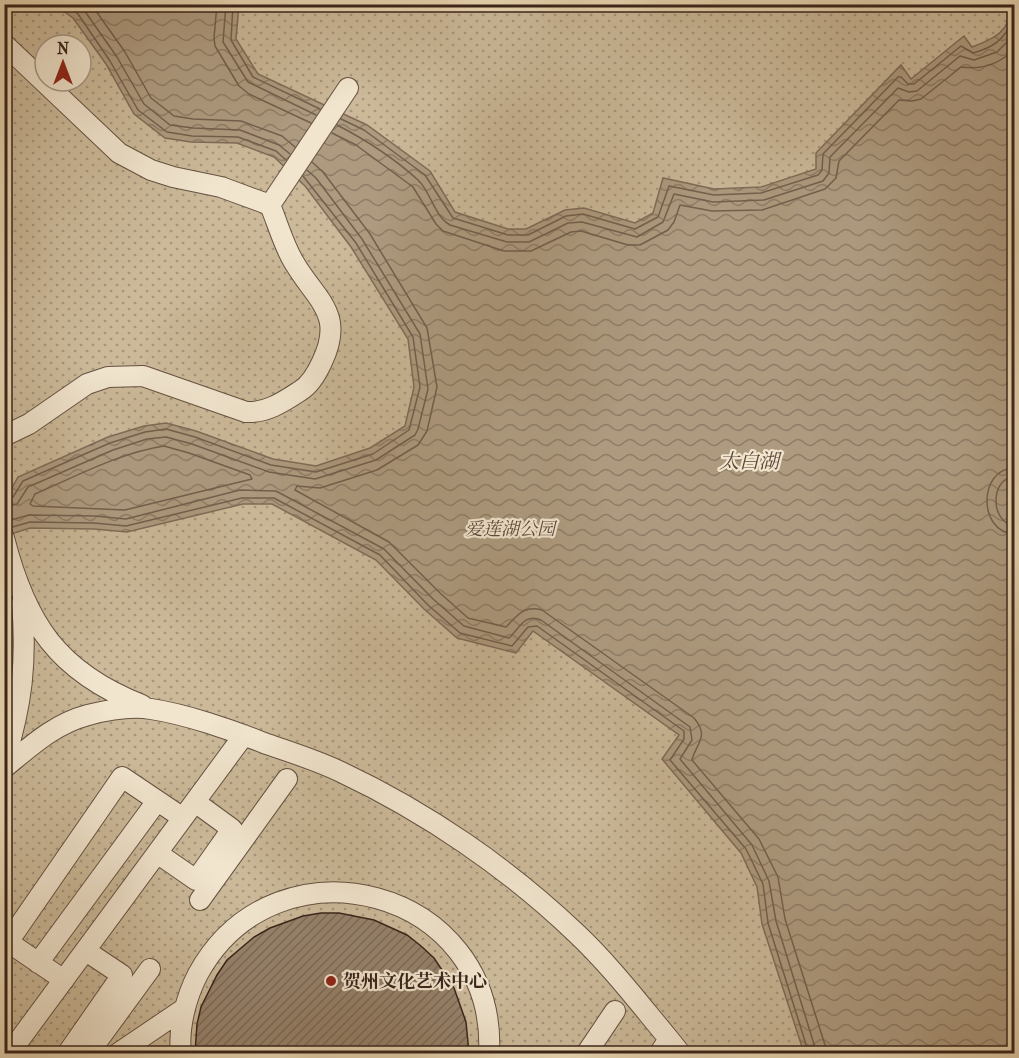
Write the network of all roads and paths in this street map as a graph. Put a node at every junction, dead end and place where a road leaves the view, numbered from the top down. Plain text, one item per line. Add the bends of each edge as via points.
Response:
1 (4, 44) edge
2 (348, 88) dead end
3 (270, 205) junction
4 (4, 436) edge
5 (4, 538) edge
6 (22, 597) junction
7 (55, 651) junction
8 (24, 667) junction
9 (93, 681) junction
10 (150, 708) junction
11 (18, 712) junction
12 (87, 715) junction
13 (47, 733) junction
14 (244, 735) junction
15 (4, 763) edge
16 (4, 768) edge
17 (287, 779) dead end
18 (157, 801) junction
19 (195, 802) junction
20 (183, 818) junction
21 (157, 853) junction
22 (97, 883) junction
23 (200, 900) dead end
24 (122, 901) junction
25 (86, 951) junction
26 (38, 963) junction
27 (150, 969) dead end
28 (64, 980) junction
29 (185, 1008) junction
30 (615, 1011) dead end
31 (670, 1049) edge
32 (10, 1053) edge
33 (67, 1053) edge
34 (88, 1053) edge
35 (117, 1053) edge
36 (181, 1053) edge
37 (489, 1053) edge
38 (586, 1053) edge

1 - 3 street via 119,153 151,170 221,187
2 - 3 street
3 - 4 street via 294,263 330,319 330,346 306,387 259,413 143,376 108,377 87,384 29,424
5 - 6 street
6 - 7 street
6 - 8 street
7 - 8 street via 34,655
7 - 9 street
8 - 11 street
9 - 10 street
9 - 12 street via 97,699
10 - 12 street
10 - 14 street
11 - 13 street via 36,732
11 - 15 street
12 - 13 street
13 - 16 street
14 - 19 street
14 - 31 street via 349,776 427,818 471,848 577,933 623,983
17 - 23 street
18 - 20 street
18 - 22 street
18 - 26 street via 122,777 8,942
19 - 20 street
19 - 21 street via 232,829 196,880
20 - 21 street
21 - 24 street
22 - 24 street
22 - 26 street
24 - 25 street
25 - 28 street
25 - 33 street via 122,975
26 - 28 street
27 - 34 street
28 - 32 street
29 - 35 street
29 - 36 street
29 - 37 street via 205,961 233,929 269,906 309,893 352,892 393,902 430,923 460,953 481,990 490,1032
30 - 38 street

